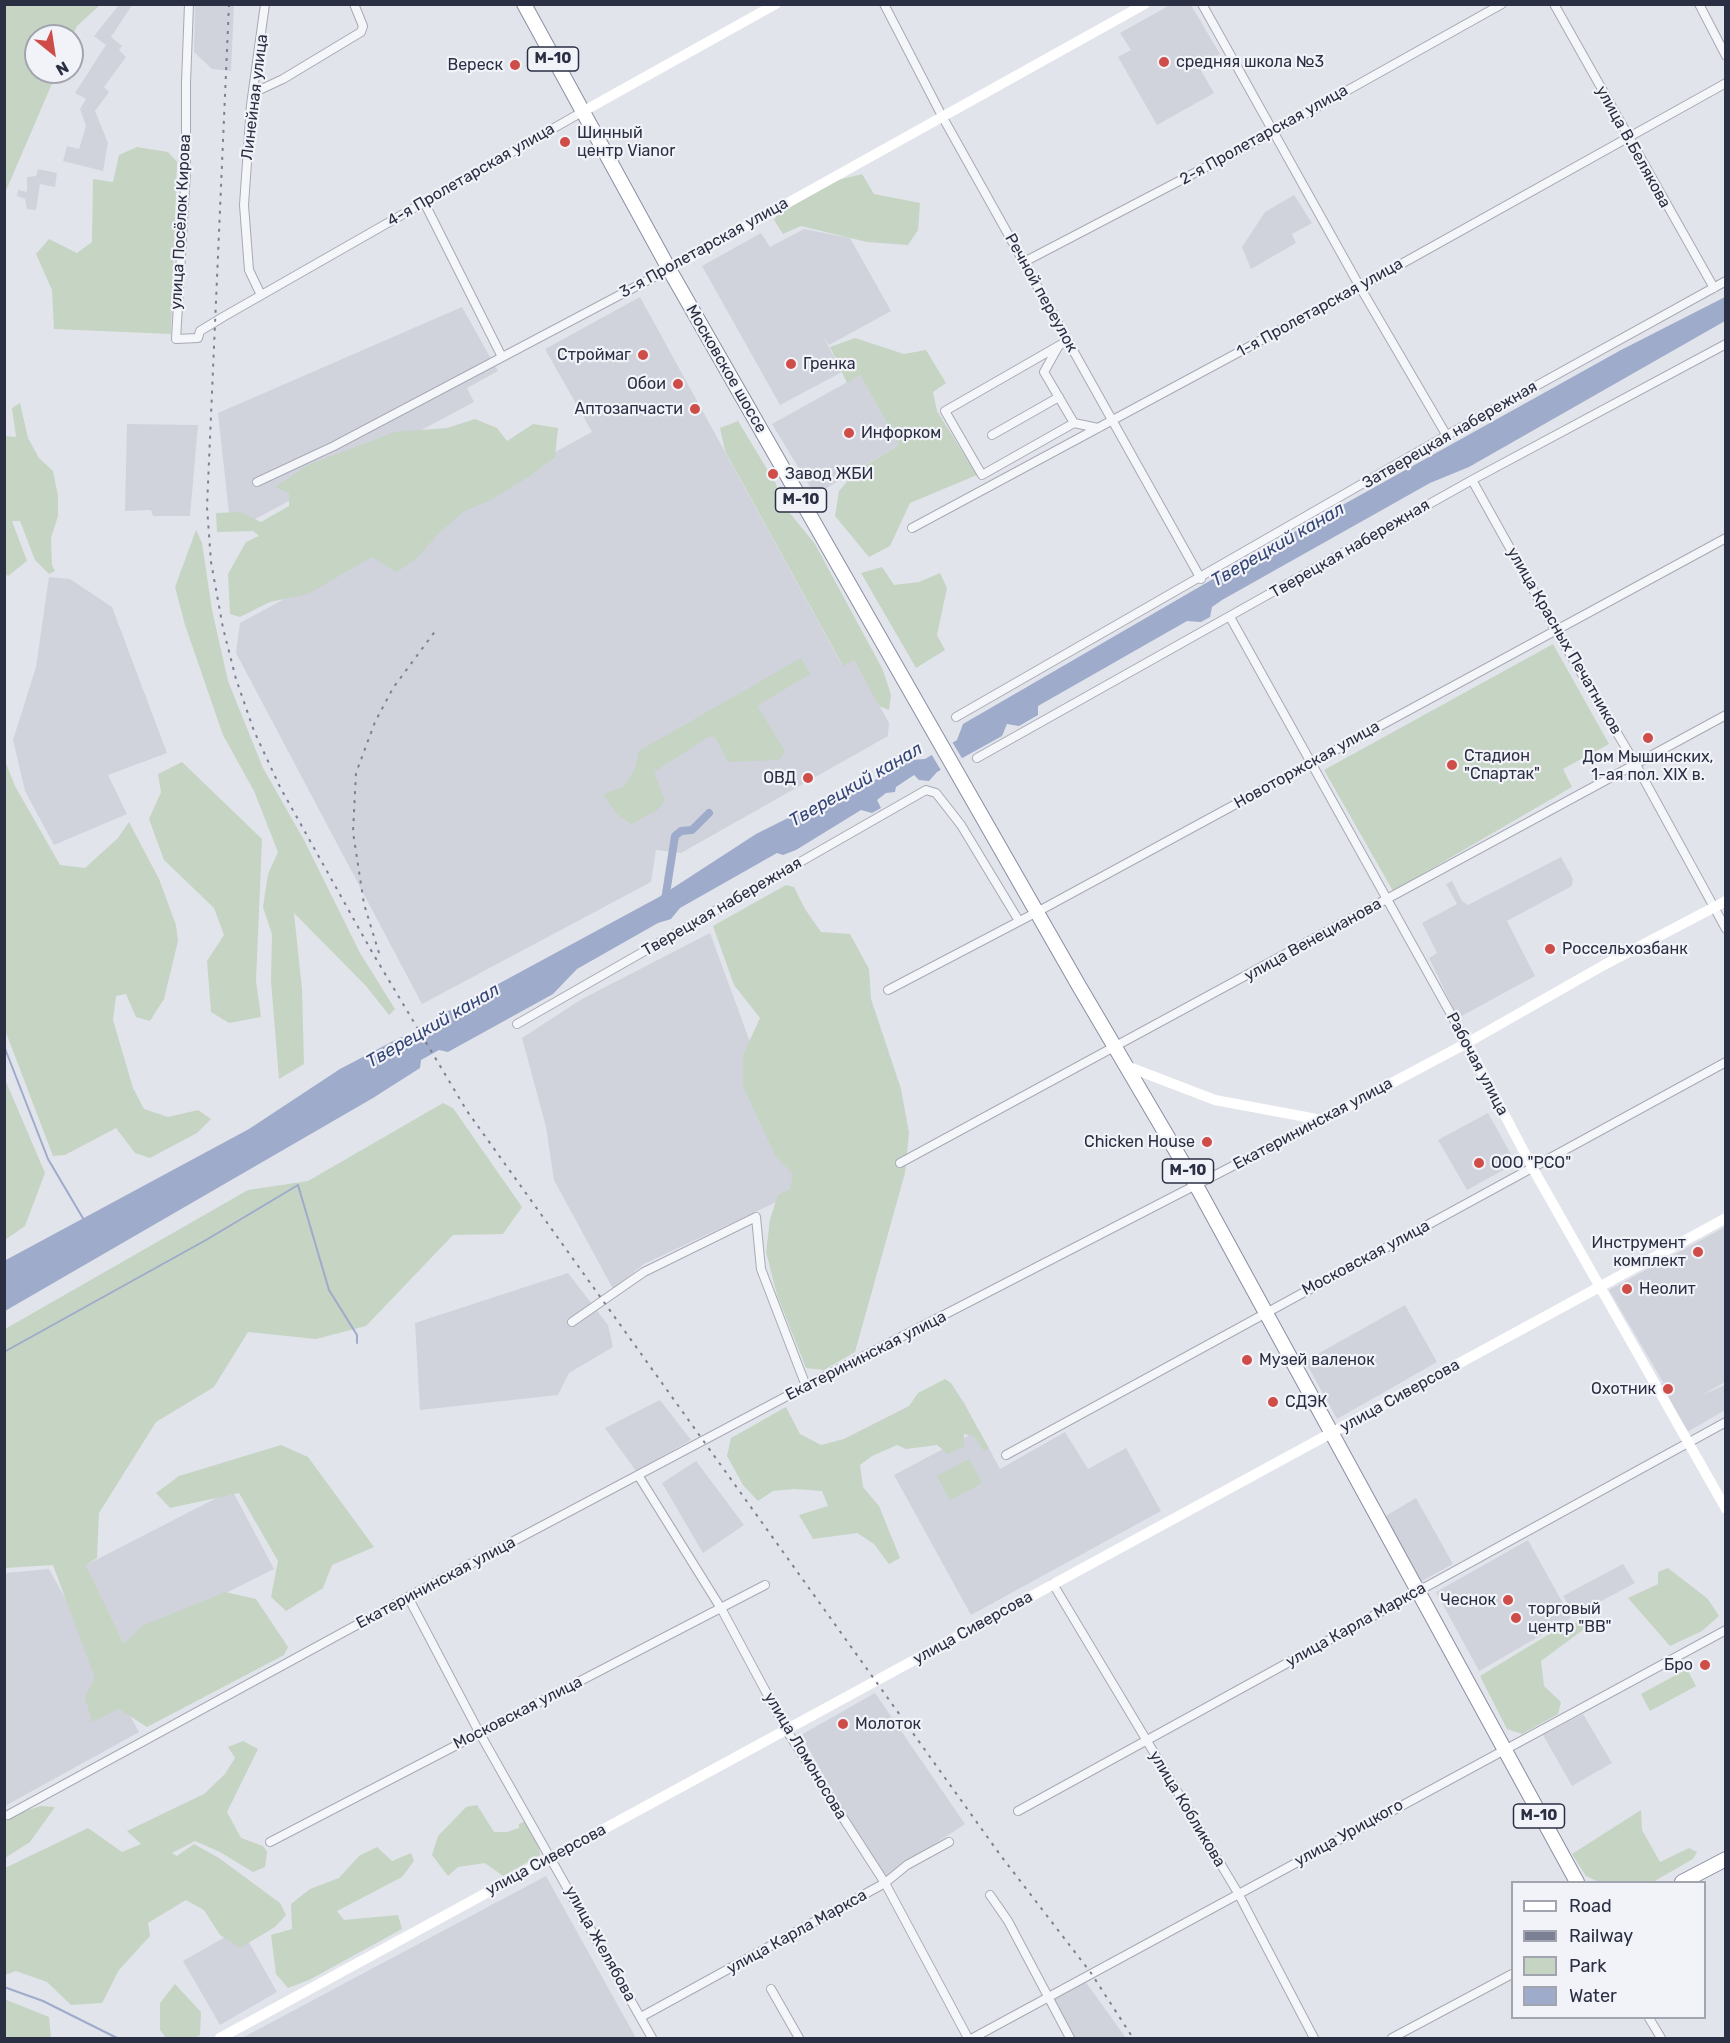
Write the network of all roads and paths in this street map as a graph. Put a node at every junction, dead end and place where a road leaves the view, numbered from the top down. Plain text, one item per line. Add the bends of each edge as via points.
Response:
1 (189, 4) edge
2 (265, 4) edge
3 (354, 4) edge
4 (524, 4) edge
5 (776, 4) edge
6 (884, 4) edge
7 (1145, 4) edge
8 (1202, 4) edge
9 (1502, 4) edge
10 (1554, 4) edge
11 (1699, 4) edge
12 (1725, 56) edge
13 (1725, 83) edge
14 (253, 93) junction
15 (582, 112) junction
16 (942, 116) junction
17 (1273, 132) junction
18 (1627, 136) junction
19 (424, 202) junction
20 (1024, 262) junction
21 (669, 269) junction
22 (1725, 281) edge
23 (1360, 287) junction
24 (1714, 288) junction
25 (261, 295) junction
26 (1067, 340) junction
27 (1725, 344) edge
28 (1059, 346) junction
29 (502, 357) junction
30 (1059, 397) junction
31 (1111, 420) junction
32 (1074, 423) junction
33 (1098, 428) junction
34 (992, 435) dead end
35 (1447, 435) junction
36 (1472, 480) junction
37 (257, 482) dead end
38 (912, 528) dead end
39 (1725, 538) edge
40 (1201, 579) junction
41 (1230, 617) junction
42 (1555, 629) junction
43 (1725, 715) edge
44 (956, 717) dead end
45 (977, 758) dead end
46 (1312, 763) junction
47 (1635, 763) junction
48 (1388, 900) junction
49 (1725, 901) edge
50 (1713, 907) junction
51 (1037, 912) junction
52 (1019, 921) junction
53 (1725, 929) edge
54 (888, 990) dead end
55 (517, 1024) dead end
56 (1467, 1043) junction
57 (1117, 1047) junction
58 (1725, 1062) edge
59 (1129, 1067) junction
60 (1322, 1120) junction
61 (900, 1163) dead end
62 (1532, 1167) junction
63 (1196, 1185) junction
64 (1725, 1218) edge
65 (1599, 1287) junction
66 (1265, 1312) junction
67 (572, 1322) dead end
68 (806, 1386) junction
69 (1725, 1422) edge
70 (1331, 1434) junction
71 (1688, 1442) junction
72 (1006, 1455) dead end
73 (638, 1475) junction
74 (1725, 1509) edge
75 (1053, 1584) junction
76 (765, 1586) dead end
77 (1417, 1592) junction
78 (408, 1597) junction
79 (722, 1610) junction
80 (1725, 1630) edge
81 (787, 1731) junction
82 (479, 1732) junction
83 (1146, 1742) junction
84 (1502, 1749) junction
85 (1018, 1811) dead end
86 (8, 1815) dead end
87 (270, 1842) dead end
88 (949, 1842) dead end
89 (551, 1857) junction
90 (1725, 1859) edge
91 (1576, 1881) edge
92 (1684, 1881) edge
93 (885, 1883) junction
94 (1238, 1893) junction
95 (990, 1895) dead end
96 (1511, 1975) edge
97 (771, 1989) dead end
98 (1048, 1998) junction
99 (641, 2017) junction
100 (1650, 2019) edge
101 (220, 2038) edge
102 (652, 2038) edge
103 (799, 2038) edge
104 (968, 2038) edge
105 (973, 2038) edge
106 (1070, 2038) edge
107 (1314, 2038) edge
108 (1392, 2038) edge
109 (1660, 2038) edge

1 - 25 street, улица Посёлок Кирова via 186,171 176,339 198,338 200,331
2 - 14 street, Линейная улица
3 - 14 street via 363,26 361,32
4 - 15 highway, Московское шоссе / М-10
5 - 15 street, 4-я Пролетарская улица
6 - 16 street, Речной переулок
7 - 16 street, 3-я Пролетарская улица
8 - 17 street
9 - 17 street, 2-я Пролетарская улица
10 - 18 street, улица В.Белякова
11 - 12 street
13 - 18 street, 1-я Пролетарская улица
14 - 25 street, Линейная улица via 244,204 249,270
15 - 19 street, 4-я Пролетарская улица
15 - 21 highway, Московское шоссе / М-10
16 - 20 street, Речной переулок
16 - 21 street, 3-я Пролетарская улица
17 - 20 street, 2-я Пролетарская улица
17 - 23 street
18 - 23 street, 1-я Пролетарская улица
18 - 24 street, улица В.Белякова
19 - 25 street, 4-я Пролетарская улица
19 - 29 street
20 - 26 street, Речной переулок
21 - 29 street, 3-я Пролетарская улица
21 - 51 highway, Московское шоссе / М-10
22 - 24 street, Затверецкая набережная
23 - 31 street, 1-я Пролетарская улица
23 - 35 street
24 - 35 street, Затверецкая набережная
26 - 28 street
26 - 31 street, Речной переулок
27 - 36 street, Тверецкая набережная
28 - 30 street via 1044,372
28 - 32 street via 945,411 982,475
29 - 37 street, 3-я Пролетарская улица
30 - 32 street
30 - 34 street
31 - 33 street, 1-я Пролетарская улица
31 - 40 street, Речной переулок
32 - 33 street
33 - 38 street, 1-я Пролетарская улица
35 - 40 street, Затверецкая набережная
36 - 41 street, Тверецкая набережная
36 - 42 street, улица Красных Печатников
39 - 42 street, Новоторжская улица
40 - 44 street, Затверецкая набережная
41 - 45 street, Тверецкая набережная
41 - 46 street, Рабочая улица
42 - 46 street, Новоторжская улица
42 - 47 street, улица Красных Печатников
43 - 47 street, улица Венецианова
46 - 48 street, Рабочая улица
46 - 51 street, Новоторжская улица
47 - 48 street, улица Венецианова
47 - 50 street, улица Красных Печатников
48 - 56 street, Рабочая улица
48 - 57 street, улица Венецианова
49 - 50 street, Екатерининская улица
50 - 53 street, улица Красных Печатников
50 - 56 street, Екатерининская улица
51 - 52 street, Новоторжская улица
51 - 57 highway, М-10
52 - 54 street, Новоторжская улица
52 - 55 street, Тверецкая набережная via 961,825 936,793 926,790
56 - 60 street, Екатерининская улица
56 - 62 street, Рабочая улица
57 - 59 highway, М-10
57 - 61 street, улица Венецианова
58 - 62 street, Московская улица
59 - 60 street via 1215,1100
59 - 63 highway, М-10
60 - 63 street, Екатерининская улица
62 - 65 street, Рабочая улица
62 - 66 street, Московская улица
63 - 66 highway, М-10
63 - 68 street, Екатерининская улица
64 - 65 street, улица Сиверсова
65 - 70 street, улица Сиверсова
65 - 71 street, Рабочая улица
66 - 70 highway, М-10
66 - 72 street, Московская улица
67 - 68 street via 644,1272 756,1216 760,1269
68 - 73 street, Екатерининская улица
69 - 71 street, улица Карла Маркса
70 - 75 street, улица Сиверсова
70 - 77 highway, М-10
71 - 74 street, Рабочая улица
71 - 77 street, улица Карла Маркса
73 - 78 street, Екатерининская улица
73 - 79 street, улица Ломоносова
75 - 81 street, улица Сиверсова
75 - 83 street, улица Кобликова
76 - 79 street, Московская улица
77 - 83 street, улица Карла Маркса
77 - 84 highway, М-10
78 - 82 street, улица Желябова
78 - 86 street, Екатерининская улица
79 - 81 street, улица Ломоносова
79 - 82 street, Московская улица
80 - 84 street, улица Урицкого
81 - 89 street, улица Сиверсова
81 - 93 street, улица Ломоносова
82 - 87 street, Московская улица
82 - 89 street, улица Желябова
83 - 85 street, улица Карла Маркса
83 - 94 street, улица Кобликова
84 - 91 highway, М-10
84 - 94 street, улица Урицкого
88 - 93 street, улица Карла Маркса via 907,1865
89 - 99 street, улица Желябова
89 - 101 street, улица Сиверсова
90 - 92 highway
93 - 99 street, улица Карла Маркса
93 - 104 street, улица Ломоносова
94 - 98 street, улица Урицкого
94 - 107 street, улица Кобликова
95 - 98 street
96 - 108 street
97 - 103 street
98 - 105 street, улица Урицкого
98 - 106 street
99 - 102 street, улица Желябова
100 - 109 street

